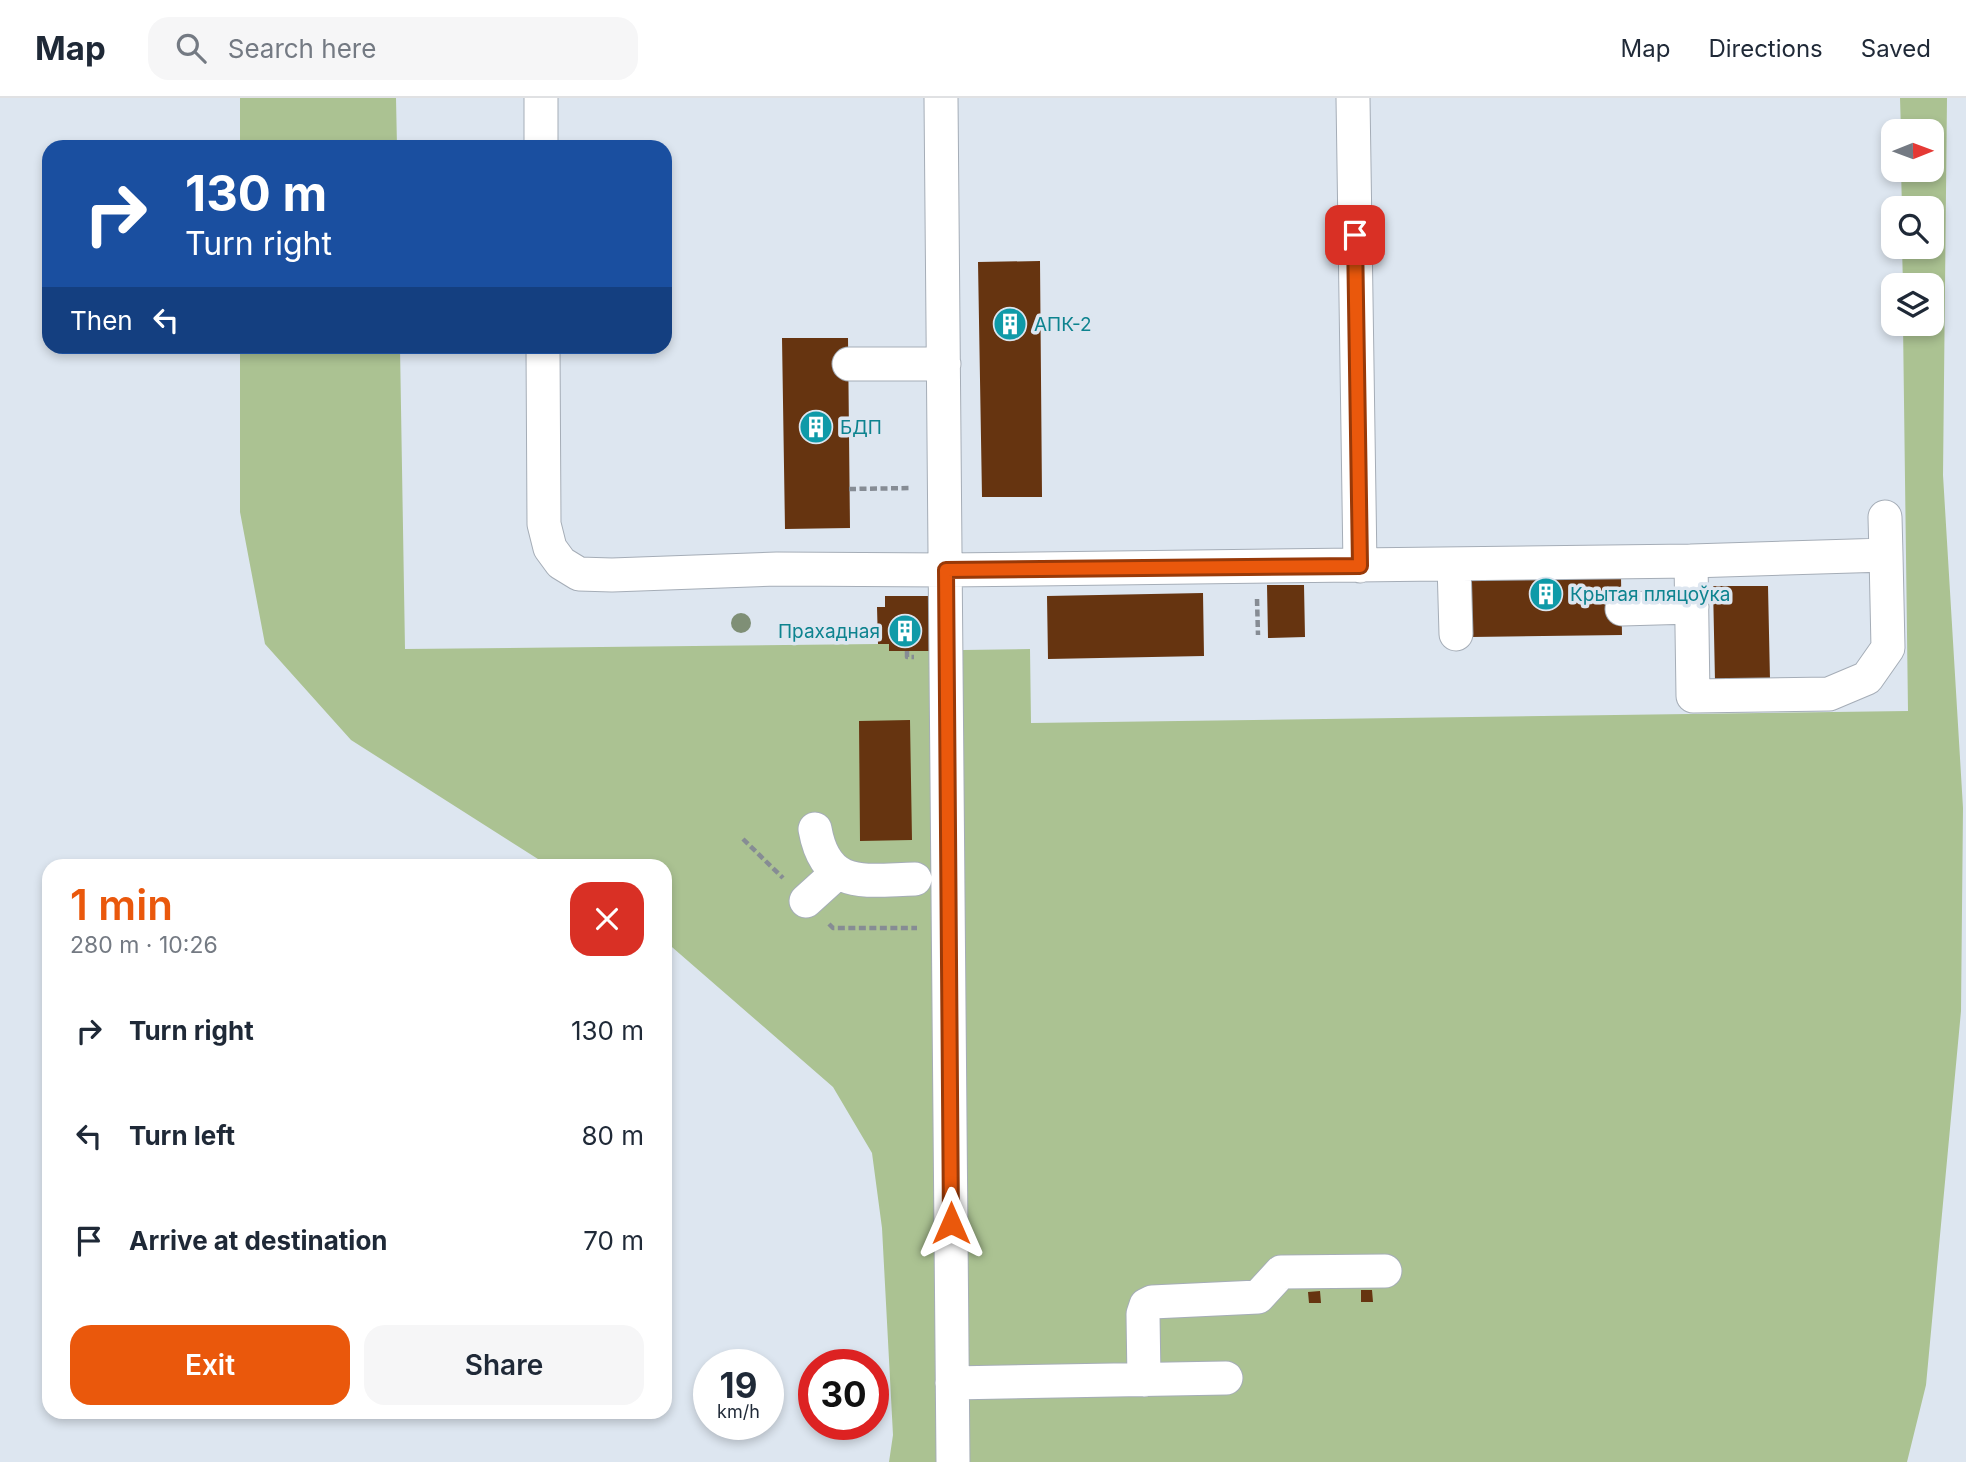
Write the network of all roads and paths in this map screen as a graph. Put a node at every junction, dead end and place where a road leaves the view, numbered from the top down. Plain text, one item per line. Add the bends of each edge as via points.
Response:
1 (541, 98) edge
2 (941, 98) edge
3 (1353, 98) edge
4 (541, 140) edge
5 (543, 354) edge
6 (944, 363) junction
7 (849, 364) dead end
8 (946, 487) junction
9 (849, 489) dead end
10 (1885, 517) dead end
11 (1886, 555) junction
12 (1691, 561) junction
13 (1454, 564) junction
14 (1360, 566) junction
15 (946, 570) junction
16 (1692, 607) junction
17 (1622, 609) dead end
18 (1456, 634) dead end
19 (815, 829) dead end
20 (838, 872) junction
21 (915, 879) dead end
22 (806, 901) dead end
23 (1385, 1271) dead end
24 (1226, 1378) dead end
25 (1144, 1380) junction
26 (952, 1383) junction
27 (953, 1462) edge

1 - 4 street
2 - 6 street
3 - 14 street
5 - 15 street via 544,524 550,548 561,563 579,574
6 - 7 street
6 - 8 street
8 - 9 path
8 - 15 street
10 - 11 street
11 - 12 street
11 - 16 street via 1888,648 1867,678 1829,694 1693,696
12 - 13 street
12 - 16 street
13 - 14 street
13 - 18 street
14 - 15 street
15 - 26 street
16 - 17 street
19 - 20 street via 818,849
20 - 21 street via 852,880
20 - 22 street
23 - 25 street via 1281,1272 1258,1297 1146,1305
24 - 25 street
25 - 26 street
26 - 27 street

